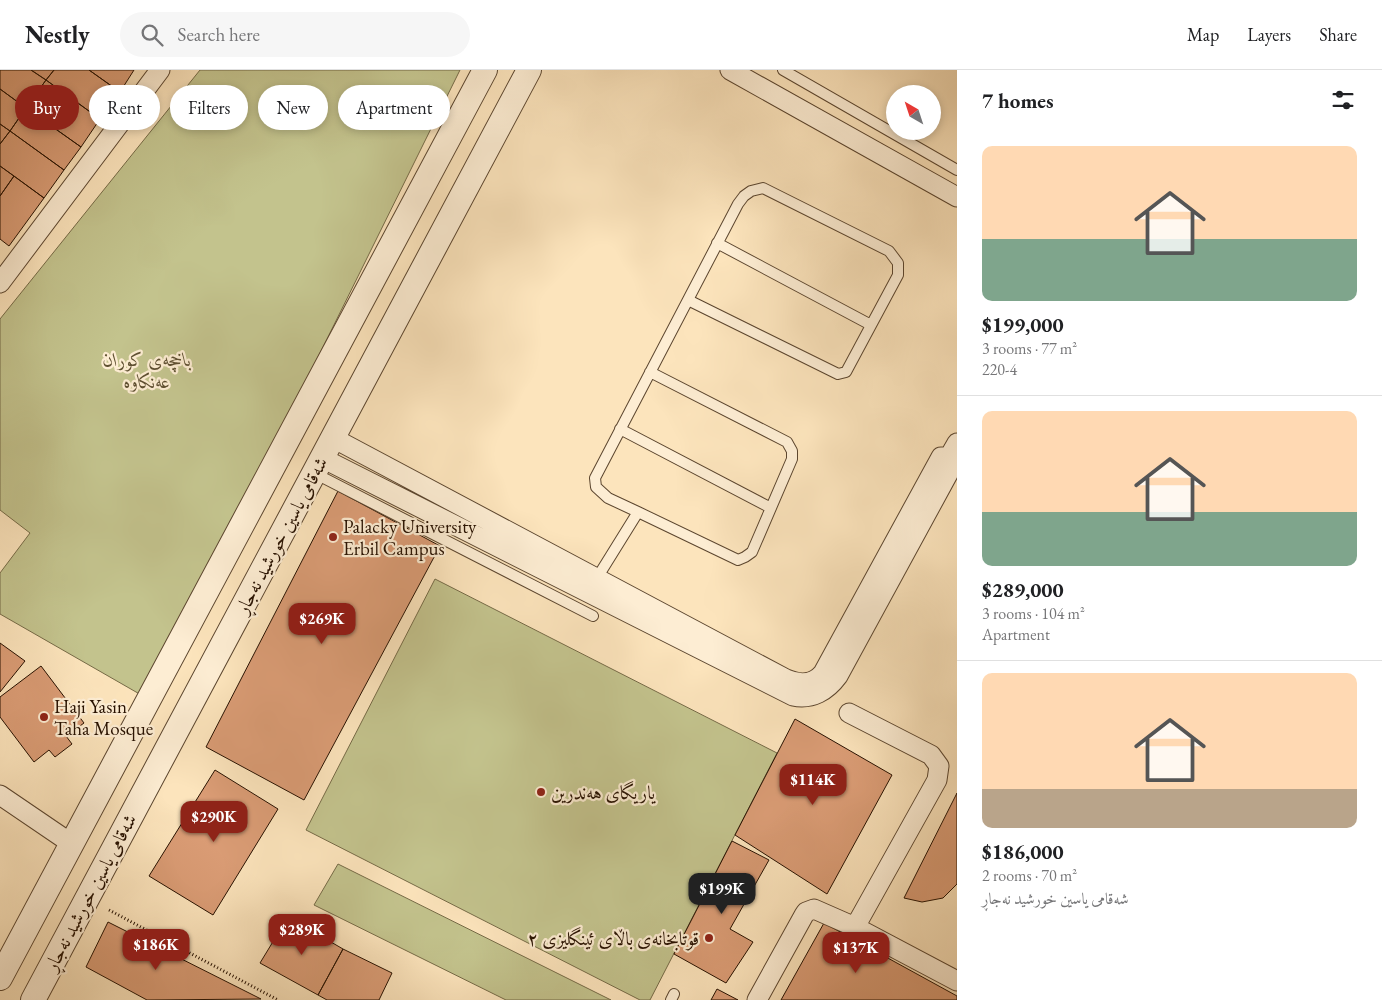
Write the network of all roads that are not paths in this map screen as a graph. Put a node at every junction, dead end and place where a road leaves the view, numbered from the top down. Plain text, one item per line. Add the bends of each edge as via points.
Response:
1 (160, 70) edge
2 (485, 70) edge
3 (529, 70) edge
4 (730, 70) edge
5 (783, 70) edge
6 (957, 170) edge
7 (957, 197) edge
8 (717, 243) junction
9 (2, 278) edge
10 (688, 300) junction
11 (871, 325) junction
12 (650, 372) junction
13 (620, 430) junction
14 (323, 456) junction
15 (952, 457) edge
16 (771, 508) junction
17 (638, 512) junction
18 (597, 578) junction
19 (593, 616) dead end
20 (849, 713) dead end
21 (0, 795) edge
22 (72, 844) junction
23 (855, 927) junction
24 (0, 978) edge
25 (957, 981) edge
26 (33, 1000) edge
27 (757, 1000) edge

1 - 9 street
2 - 22 street, شەقامی یاسین خورشید نەجاڕ
3 - 14 street, شەقامی یاسین خورشید نەجاڕ
4 - 7 street
5 - 6 lane
8 - 10 lane
8 - 11 lane
8 - 11 lane via 744,196 763,188 889,251 898,263 898,276
10 - 11 lane via 838,374 846,372
10 - 12 lane
12 - 13 lane
12 - 16 lane via 786,442 792,451 792,459
13 - 16 lane
13 - 17 lane via 595,478 596,487 608,498
14 - 15 street via 799,697 829,688 838,676
14 - 18 street
14 - 19 lane
14 - 26 street, شەقامی یاسین خورشید نەجاڕ
15 - 18 street via 823,673 813,681 800,683 786,679
16 - 17 lane via 752,552 738,560
17 - 18 lane
20 - 23 street via 931,755 938,766 937,780
21 - 22 street
22 - 24 street, شەقامی یاسین خورشید نەجاڕ
23 - 25 street
23 - 27 street via 818,910 806,912

